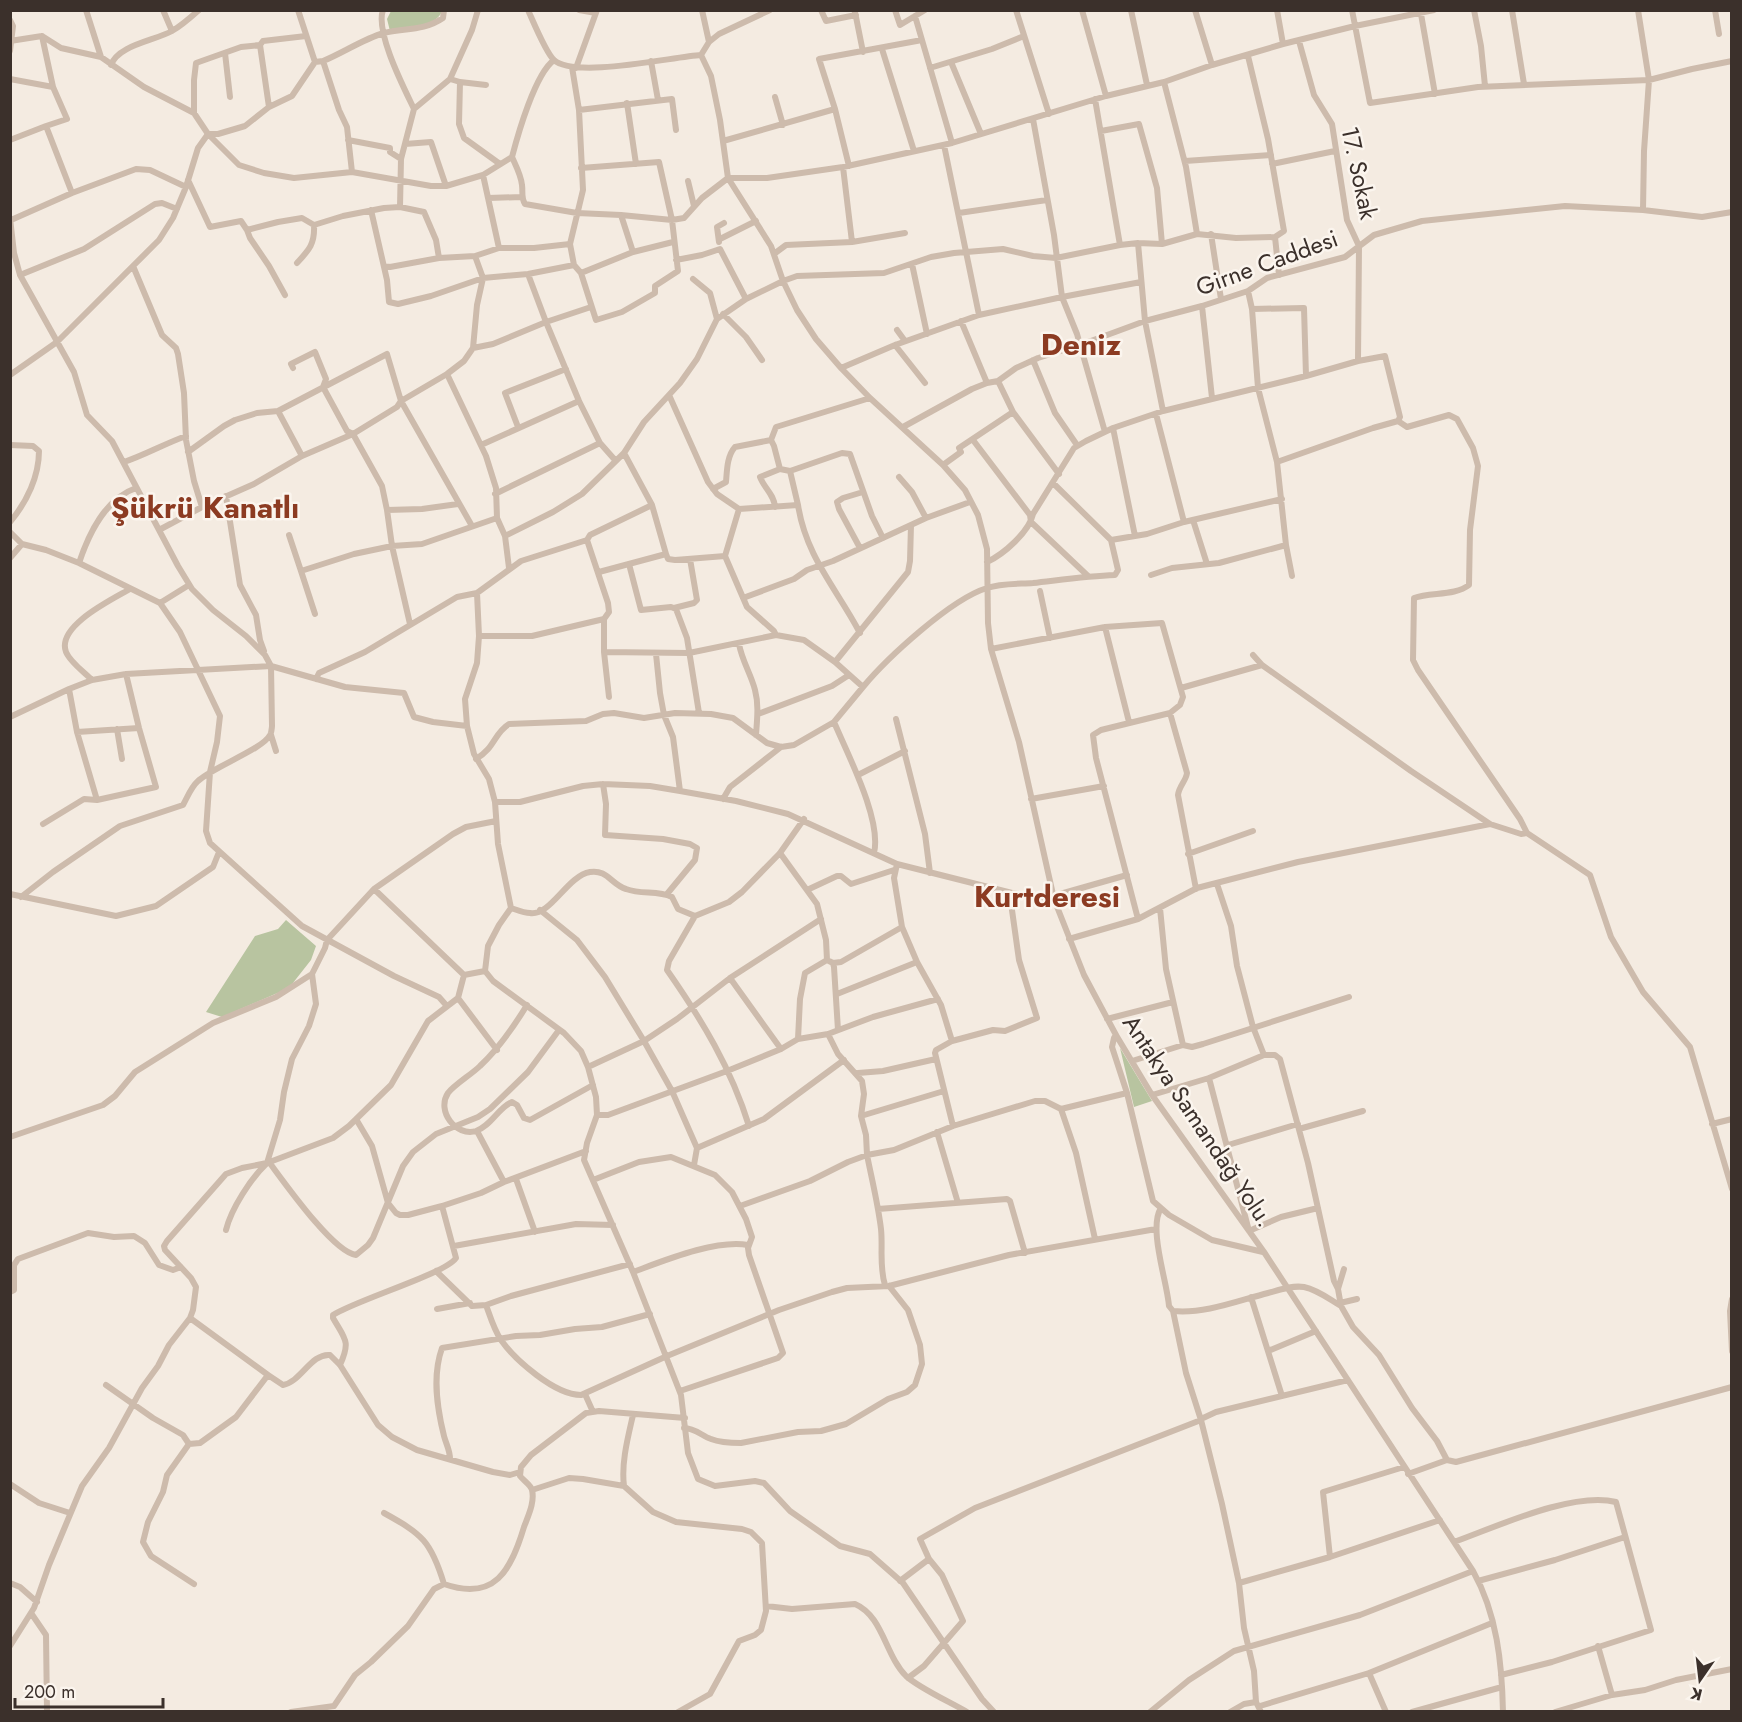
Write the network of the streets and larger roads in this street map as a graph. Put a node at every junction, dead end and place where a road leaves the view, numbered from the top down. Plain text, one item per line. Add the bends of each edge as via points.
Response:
1 (86, 10) edge
2 (163, 10) edge
3 (199, 10) edge
4 (298, 10) edge
5 (383, 10) edge
6 (444, 10) edge
7 (478, 10) edge
8 (528, 10) edge
9 (579, 10) edge
10 (702, 10) edge
11 (770, 10) edge
12 (821, 10) edge
13 (895, 10) edge
14 (925, 10) edge
15 (1016, 10) edge
16 (1082, 10) edge
17 (1131, 10) edge
18 (1195, 10) edge
19 (1276, 10) edge
20 (1352, 10) edge
21 (1393, 10) edge
22 (1434, 10) edge
23 (1474, 10) edge
24 (1512, 10) edge
25 (1638, 10) edge
26 (1715, 10) edge
27 (596, 12) edge
28 (855, 13) edge
29 (1421, 14) junction
30 (915, 16) junction
31 (1395, 19) junction
32 (10, 20) edge
33 (1355, 26) junction
34 (172, 31) junction
35 (384, 33) junction
36 (1719, 34) dead end
37 (42, 36) junction
38 (306, 36) junction
39 (1024, 36) junction
40 (922, 40) junction
41 (11, 41) edge
42 (1299, 41) junction
43 (709, 42) junction
44 (1283, 44) junction
45 (260, 45) junction
46 (882, 49) junction
47 (10, 51) edge
48 (863, 52) junction
49 (225, 53) junction
50 (701, 55) junction
51 (1248, 56) junction
52 (101, 57) junction
53 (554, 60) junction
54 (323, 61) junction
55 (651, 61) junction
56 (1731, 61) edge
57 (315, 62) junction
58 (951, 62) junction
59 (111, 65) junction
60 (1212, 65) junction
61 (574, 67) junction
62 (930, 68) junction
63 (10, 79) edge
64 (450, 79) junction
65 (1649, 80) junction
66 (460, 82) junction
67 (1164, 82) junction
68 (1524, 84) junction
69 (486, 85) dead end
70 (1148, 86) junction
71 (1485, 86) junction
72 (53, 87) junction
73 (1435, 94) junction
74 (1106, 96) junction
75 (230, 97) dead end
76 (775, 97) dead end
77 (1095, 99) junction
78 (658, 100) junction
79 (627, 103) junction
80 (269, 107) junction
81 (414, 109) junction
82 (835, 109) junction
83 (579, 110) junction
84 (194, 114) junction
85 (1049, 114) junction
86 (1033, 119) junction
87 (783, 125) junction
88 (46, 126) junction
89 (676, 130) dead end
90 (1101, 131) junction
91 (208, 134) junction
92 (981, 134) junction
93 (10, 140) edge
94 (348, 140) junction
95 (723, 141) junction
96 (952, 143) junction
97 (405, 144) junction
98 (944, 145) junction
99 (914, 151) junction
100 (1335, 151) junction
101 (1270, 155) junction
102 (512, 157) junction
103 (401, 159) junction
104 (1185, 161) junction
105 (500, 164) junction
106 (636, 164) junction
107 (1272, 164) junction
108 (846, 166) junction
109 (581, 168) junction
110 (352, 172) junction
111 (483, 175) junction
112 (728, 178) junction
113 (401, 181) junction
114 (688, 181) dead end
115 (187, 184) junction
116 (446, 186) junction
117 (72, 193) junction
118 (522, 197) junction
119 (488, 198) junction
120 (1047, 200) junction
121 (694, 206) junction
122 (400, 207) junction
123 (177, 209) junction
124 (371, 210) junction
125 (1643, 210) junction
126 (1731, 212) edge
127 (577, 213) junction
128 (959, 213) junction
129 (621, 215) junction
130 (11, 219) edge
131 (672, 220) junction
132 (756, 221) junction
133 (724, 223) dead end
134 (315, 225) junction
135 (247, 230) junction
136 (905, 233) dead end
137 (1197, 234) junction
138 (1211, 234) junction
139 (1275, 237) junction
140 (720, 239) junction
141 (674, 242) junction
142 (852, 242) junction
143 (1138, 243) junction
144 (570, 244) junction
145 (1162, 244) junction
146 (1120, 245) junction
147 (1359, 246) junction
148 (499, 248) junction
149 (720, 249) junction
150 (633, 252) junction
151 (966, 253) junction
152 (774, 254) junction
153 (475, 256) junction
154 (439, 258) junction
155 (1056, 258) junction
156 (676, 260) junction
157 (297, 263) dead end
158 (912, 264) junction
159 (574, 265) junction
160 (132, 266) junction
161 (384, 266) junction
162 (581, 273) junction
163 (528, 274) junction
164 (20, 275) junction
165 (1279, 275) junction
166 (483, 278) junction
167 (693, 279) dead end
168 (783, 281) junction
169 (1141, 282) junction
170 (1248, 291) junction
171 (285, 295) dead end
172 (1062, 297) junction
173 (746, 299) junction
174 (1221, 299) junction
175 (1202, 306) junction
176 (591, 307) junction
177 (1252, 309) junction
178 (979, 315) junction
179 (720, 316) junction
180 (962, 321) junction
181 (1145, 321) junction
182 (546, 322) junction
183 (897, 330) dead end
184 (927, 334) junction
185 (57, 342) junction
186 (905, 342) junction
187 (895, 345) junction
188 (1080, 345) junction
189 (474, 348) junction
190 (762, 360) dead end
191 (1033, 360) junction
192 (1358, 361) junction
193 (293, 368) dead end
194 (842, 368) junction
195 (566, 369) junction
196 (447, 374) junction
197 (10, 375) edge
198 (1306, 376) junction
199 (998, 381) junction
200 (925, 383) dead end
201 (987, 383) junction
202 (323, 387) junction
203 (1258, 388) junction
204 (669, 395) junction
205 (870, 398) junction
206 (1212, 398) junction
207 (401, 401) junction
208 (579, 401) junction
209 (278, 411) junction
210 (1013, 412) junction
211 (1159, 412) junction
212 (1398, 421) junction
213 (518, 427) junction
214 (903, 427) junction
215 (1113, 428) junction
216 (1105, 432) junction
217 (353, 434) junction
218 (186, 436) junction
219 (771, 440) junction
220 (973, 440) junction
221 (600, 443) junction
222 (10, 445) edge
223 (481, 445) junction
224 (1077, 445) junction
225 (188, 452) junction
226 (624, 453) junction
227 (302, 456) junction
228 (615, 460) junction
229 (124, 462) junction
230 (1276, 462) junction
231 (943, 465) junction
232 (780, 469) junction
233 (790, 471) junction
234 (1059, 474) junction
235 (899, 477) dead end
236 (1053, 483) junction
237 (136, 488) junction
238 (713, 489) junction
239 (863, 492) junction
240 (495, 494) junction
241 (226, 496) junction
242 (1282, 499) junction
243 (970, 501) junction
244 (458, 504) junction
245 (652, 505) junction
246 (798, 505) junction
247 (202, 507) junction
248 (775, 507) junction
249 (739, 509) junction
250 (387, 510) junction
251 (497, 518) junction
252 (926, 518) junction
253 (1193, 520) junction
254 (10, 522) edge
255 (1031, 522) junction
256 (1184, 522) junction
257 (911, 525) junction
258 (472, 526) junction
259 (159, 530) junction
260 (10, 532) edge
261 (289, 535) dead end
262 (505, 536) junction
263 (1135, 536) junction
264 (883, 538) junction
265 (587, 540) junction
266 (1111, 540) junction
267 (22, 544) junction
268 (1286, 545) junction
269 (392, 546) junction
270 (860, 548) junction
271 (666, 554) junction
272 (724, 556) junction
273 (10, 558) edge
274 (690, 559) junction
275 (987, 562) junction
276 (79, 563) junction
277 (629, 564) junction
278 (1207, 564) junction
279 (818, 565) junction
280 (510, 568) junction
281 (301, 571) junction
282 (599, 572) junction
283 (1151, 575) dead end
284 (1088, 576) junction
285 (1292, 576) dead end
286 (189, 585) junction
287 (988, 587) junction
288 (130, 589) junction
289 (1040, 591) dead end
290 (477, 593) junction
291 (743, 598) junction
292 (160, 603) junction
293 (674, 608) junction
294 (315, 614) dead end
295 (604, 620) junction
296 (410, 624) junction
297 (1106, 627) junction
298 (860, 633) junction
299 (776, 635) junction
300 (479, 636) junction
301 (1050, 638) junction
302 (739, 644) junction
303 (991, 649) junction
304 (604, 652) junction
305 (689, 652) junction
306 (656, 654) junction
307 (266, 655) junction
308 (1253, 655) dead end
309 (835, 662) junction
310 (1262, 665) junction
311 (271, 666) junction
312 (200, 670) junction
313 (126, 674) junction
314 (849, 675) junction
315 (316, 679) junction
316 (92, 680) junction
317 (863, 687) junction
318 (69, 688) junction
319 (1181, 688) junction
320 (609, 697) dead end
321 (699, 713) junction
322 (1170, 713) junction
323 (758, 714) junction
324 (664, 715) junction
325 (10, 717) edge
326 (896, 719) dead end
327 (1129, 722) junction
328 (834, 723) junction
329 (467, 726) junction
330 (139, 728) junction
331 (117, 729) junction
332 (77, 732) junction
333 (271, 735) junction
334 (756, 735) junction
335 (781, 747) junction
336 (276, 751) dead end
337 (904, 751) junction
338 (122, 759) dead end
339 (476, 759) junction
340 (210, 772) junction
341 (858, 775) junction
342 (603, 784) junction
343 (1104, 786) junction
344 (680, 790) junction
345 (723, 798) junction
346 (1031, 799) junction
347 (97, 800) junction
348 (495, 802) junction
349 (804, 819) junction
350 (496, 821) junction
351 (43, 824) dead end
352 (1490, 824) junction
353 (1253, 831) dead end
354 (1527, 833) junction
355 (219, 852) junction
356 (780, 853) junction
357 (874, 853) junction
358 (1188, 854) junction
359 (896, 867) junction
360 (930, 873) junction
361 (1127, 875) junction
362 (1217, 884) junction
363 (374, 889) junction
364 (1196, 889) junction
365 (807, 890) junction
366 (1012, 893) junction
367 (10, 894) edge
368 (668, 894) junction
369 (21, 897) junction
370 (1054, 898) junction
371 (512, 908) junction
372 (1160, 908) junction
373 (540, 910) junction
374 (695, 916) junction
375 (821, 919) junction
376 (1138, 919) junction
377 (902, 927) junction
378 (1069, 939) junction
379 (327, 940) junction
380 (830, 962) junction
381 (917, 962) junction
382 (485, 971) junction
383 (312, 974) junction
384 (464, 975) junction
385 (730, 978) junction
386 (837, 994) junction
387 (1349, 997) dead end
388 (458, 998) junction
389 (938, 999) junction
390 (1173, 1002) junction
391 (446, 1005) junction
392 (526, 1005) junction
393 (693, 1007) junction
394 (1107, 1019) junction
395 (1253, 1027) junction
396 (559, 1030) junction
397 (838, 1030) junction
398 (828, 1034) junction
399 (1116, 1035) junction
400 (798, 1039) junction
401 (644, 1041) junction
402 (952, 1041) junction
403 (1183, 1045) junction
404 (781, 1049) junction
405 (497, 1050) junction
406 (1264, 1055) junction
407 (936, 1059) junction
408 (844, 1060) junction
409 (1132, 1061) junction
410 (588, 1067) junction
411 (728, 1071) junction
412 (858, 1073) junction
413 (1209, 1078) junction
414 (593, 1085) junction
415 (672, 1091) junction
416 (944, 1091) junction
417 (1127, 1093) junction
418 (1152, 1095) junction
419 (1061, 1109) junction
420 (1363, 1111) dead end
421 (597, 1115) junction
422 (861, 1116) junction
423 (356, 1119) junction
424 (1731, 1119) edge
425 (1712, 1124) junction
426 (454, 1125) junction
427 (749, 1126) junction
428 (953, 1126) junction
429 (1298, 1126) junction
430 (477, 1131) junction
431 (938, 1132) junction
432 (10, 1137) edge
433 (1228, 1145) junction
434 (697, 1148) junction
435 (586, 1151) junction
436 (867, 1155) junction
437 (268, 1163) junction
438 (694, 1165) junction
439 (516, 1179) junction
440 (593, 1180) junction
441 (504, 1182) junction
442 (1731, 1189) edge
443 (388, 1203) junction
444 (958, 1203) junction
445 (442, 1206) junction
446 (740, 1206) junction
447 (1161, 1208) junction
448 (1318, 1208) junction
449 (878, 1209) junction
450 (613, 1225) junction
451 (1155, 1229) junction
452 (226, 1230) dead end
453 (1249, 1231) junction
454 (536, 1232) junction
455 (1095, 1239) junction
456 (748, 1245) junction
457 (454, 1246) junction
458 (1264, 1252) junction
459 (1025, 1253) junction
460 (630, 1264) junction
461 (182, 1267) junction
462 (1344, 1269) dead end
463 (436, 1271) junction
464 (633, 1272) junction
465 (887, 1285) junction
466 (1287, 1288) junction
467 (1338, 1289) junction
468 (10, 1292) edge
469 (1251, 1297) junction
470 (1357, 1299) dead end
471 (1731, 1299) edge
472 (470, 1303) junction
473 (486, 1305) junction
474 (1340, 1305) junction
475 (436, 1309) dead end
476 (1173, 1311) junction
477 (650, 1314) junction
478 (770, 1315) junction
479 (190, 1318) junction
480 (1316, 1331) junction
481 (500, 1339) junction
482 (1268, 1351) junction
483 (1731, 1351) edge
484 (667, 1356) junction
485 (340, 1365) junction
486 (268, 1375) junction
487 (1348, 1380) junction
488 (106, 1385) dead end
489 (1731, 1387) edge
490 (680, 1391) junction
491 (585, 1394) junction
492 (1282, 1396) junction
493 (133, 1405) junction
494 (593, 1412) junction
495 (633, 1415) junction
496 (685, 1418) junction
497 (1201, 1419) junction
498 (684, 1428) junction
499 (189, 1444) junction
500 (450, 1459) junction
501 (1447, 1460) junction
502 (1406, 1471) junction
503 (520, 1472) junction
504 (10, 1484) edge
505 (624, 1486) junction
506 (532, 1490) junction
507 (70, 1513) junction
508 (384, 1513) dead end
509 (1440, 1520) junction
510 (1624, 1537) junction
511 (1454, 1542) junction
512 (1330, 1557) junction
513 (928, 1559) junction
514 (1473, 1571) junction
515 (900, 1581) junction
516 (1478, 1581) junction
517 (10, 1583) edge
518 (1239, 1583) junction
519 (194, 1584) dead end
520 (444, 1584) junction
521 (37, 1602) junction
522 (766, 1606) junction
523 (31, 1613) junction
524 (1492, 1623) junction
525 (942, 1642) junction
526 (10, 1646) edge
527 (1598, 1646) junction
528 (1248, 1647) junction
529 (1731, 1669) edge
530 (1369, 1673) junction
531 (1501, 1675) junction
532 (908, 1678) junction
533 (1502, 1687) junction
534 (1612, 1695) junction
535 (1259, 1706) edge
536 (1564, 1710) edge
537 (47, 1712) edge
538 (291, 1712) edge
539 (678, 1712) edge
540 (967, 1712) edge
541 (994, 1712) edge
542 (1150, 1712) edge
543 (1230, 1712) edge
544 (1386, 1712) edge
545 (1412, 1712) edge
546 (1503, 1712) edge
547 (1555, 1712) edge

1 - 52 street
2 - 34 street
3 - 34 street
4 - 38 street
5 - 35 street
6 - 35 street via 443,18 434,24
7 - 64 street
8 - 53 street
9 - 27 street
10 - 43 street
11 - 43 street
12 - 28 street via 826,21
13 - 30 street via 900,25
14 - 30 street
15 - 39 street
16 - 74 street
17 - 70 street
18 - 60 street
19 - 44 street
20 - 33 street
21 - 31 street
22 - 29 street
23 - 71 street
24 - 68 street
25 - 65 street
26 - 36 street
27 - 61 street
28 - 48 street
29 - 31 street
29 - 73 street
30 - 40 street
31 - 33 street
32 - 41 street
33 - 42 street
33 - 73 street via 1370,103
34 - 59 street via 133,46 114,58
35 - 54 street
35 - 81 street via 397,75
37 - 41 street
37 - 52 street via 61,48
37 - 72 street
38 - 45 street via 262,40
38 - 57 street
39 - 58 street
39 - 85 street
40 - 46 street
40 - 62 street
41 - 47 street
42 - 44 street
42 - 100 street, 17. Sokak via 1314,95 1332,124
43 - 50 street
44 - 51 street
45 - 49 street
45 - 80 street
46 - 48 street
46 - 99 street
48 - 82 street via 819,59
49 - 75 street
49 - 84 street via 196,63
50 - 55 street
50 - 95 street, Antakya Samandağ Yolu. via 711,76
51 - 60 street
51 - 101 street
52 - 59 street
53 - 61 street
53 - 102 street via 541,74
54 - 57 street
54 - 94 street
55 - 61 street via 597,69
55 - 78 street
56 - 65 street
57 - 80 street via 292,96
58 - 62 street
58 - 92 street
59 - 84 street
60 - 67 street
61 - 83 street
62 - 96 street
63 - 72 street
64 - 66 street
64 - 81 street
65 - 68 street
65 - 125 street
66 - 69 street
66 - 105 street via 459,124 464,138
67 - 70 street
67 - 104 street
68 - 71 street
70 - 74 street
71 - 73 street
72 - 88 street via 67,119
74 - 77 street
76 - 87 street
77 - 85 street
77 - 90 street
78 - 79 street
78 - 89 street via 672,99
79 - 83 street
79 - 106 street
80 - 91 street via 245,126
81 - 97 street
82 - 87 street
82 - 108 street
83 - 109 street
84 - 91 street
85 - 86 street
86 - 92 street
86 - 120 street
87 - 95 street
88 - 93 street
88 - 117 street
90 - 145 street via 1139,123 1157,188
90 - 146 street
91 - 110 street via 239,165 251,170 294,178
91 - 115 street via 198,148
92 - 96 street
94 - 103 street via 390,148
94 - 110 street
95 - 112 street, Antakya Samandağ Yolu.
96 - 98 street
97 - 103 street
97 - 116 street via 431,142
98 - 99 street
98 - 128 street
99 - 108 street
100 - 107 street
100 - 147 street, 17. Sokak via 1347,220
101 - 104 street
101 - 107 street
102 - 105 street
102 - 118 street
103 - 113 street
104 - 137 street
105 - 111 street
106 - 109 street
106 - 131 street via 659,162
107 - 139 street via 1284,231
108 - 112 street via 767,178
108 - 142 street
109 - 127 street via 583,190
110 - 113 street
111 - 116 street
111 - 119 street
112 - 121 street
112 - 132 street, Antakya Samandağ Yolu.
113 - 116 street
113 - 122 street
114 - 121 street
115 - 117 street via 136,169
115 - 123 street
115 - 135 street via 210,227 241,221
117 - 130 street
118 - 119 street
118 - 127 street via 525,204
119 - 148 street
120 - 128 street
120 - 155 street
121 - 131 street via 684,218
122 - 124 street
122 - 154 street via 424,212
123 - 160 street via 159,240
123 - 164 street via 155,204 84,249
124 - 134 street
124 - 161 street
125 - 126 street, Girne Caddesi via 1702,217
125 - 147 street, Girne Caddesi via 1565,206 1422,221 1374,235
127 - 129 street
127 - 144 street
128 - 151 street
129 - 131 street
129 - 150 street
130 - 164 street
131 - 141 street
132 - 140 street
132 - 152 street, Antakya Samandağ Yolu.
133 - 140 street via 717,227
134 - 135 street via 302,218
134 - 157 street via 312,247
135 - 171 street
136 - 142 street
137 - 138 street
137 - 145 street
138 - 139 street
138 - 174 street
139 - 165 street
140 - 149 street
141 - 150 street
141 - 156 street
142 - 152 street via 786,245
143 - 145 street
143 - 146 street
143 - 169 street
144 - 148 street
144 - 159 street
146 - 155 street
147 - 165 street, Girne Caddesi via 1345,257
147 - 192 street
148 - 153 street
149 - 156 street
149 - 173 street
150 - 162 street
151 - 155 street via 1003,249
151 - 158 street via 931,257
151 - 178 street
152 - 168 street, Antakya Samandağ Yolu.
153 - 154 street
153 - 166 street
154 - 161 street
155 - 172 street
156 - 176 street via 678,271 655,286 655,293 622,312 596,320
158 - 168 street via 885,273 797,276
158 - 184 street
159 - 162 street
159 - 163 street
160 - 185 street
160 - 218 street via 162,335 176,348
161 - 166 street via 389,302 398,304
162 - 176 street
163 - 166 street
163 - 182 street
164 - 185 street
165 - 170 street, Girne Caddesi
166 - 189 street
167 - 179 street via 710,293
168 - 173 street
168 - 194 street, Antakya Samandağ Yolu. via 816,339
169 - 172 street
169 - 181 street
170 - 174 street, Girne Caddesi
170 - 177 street
172 - 178 street
172 - 188 street
173 - 179 street
174 - 175 street, Girne Caddesi
175 - 181 street, Girne Caddesi
175 - 206 street
176 - 182 street
177 - 198 street via 1304,308
177 - 203 street
178 - 180 street
179 - 190 street via 746,337
179 - 204 street via 697,359
180 - 184 street
180 - 201 street
181 - 188 street, Girne Caddesi
181 - 211 street
182 - 189 street
182 - 195 street
183 - 186 street
184 - 186 street
185 - 197 street
185 - 229 street via 74,372 87,415 112,441
186 - 187 street
187 - 194 street
187 - 200 street
188 - 191 street, Girne Caddesi
188 - 216 street
189 - 196 street
191 - 199 street, Girne Caddesi
191 - 224 street via 1055,412
192 - 198 street
192 - 212 street via 1385,356
193 - 202 street via 291,364 315,352 326,379
194 - 205 street, Antakya Samandağ Yolu.
195 - 208 street
195 - 213 street via 505,393
196 - 207 street
196 - 223 street
198 - 203 street
199 - 201 street, Girne Caddesi
199 - 210 street
201 - 214 street, Girne Caddesi
202 - 207 street via 387,354
202 - 209 street
202 - 217 street
203 - 206 street
203 - 230 street
204 - 226 street via 644,422
204 - 238 street
205 - 214 street, Antakya Samandağ Yolu.
205 - 219 street via 776,427
206 - 211 street
207 - 217 street
207 - 244 street
208 - 213 street
208 - 221 street
209 - 225 street via 235,420
209 - 227 street
210 - 220 street
210 - 234 street
211 - 215 street
211 - 256 street
212 - 230 street
212 - 354 street via 1407,427 1449,415 1457,419 1473,448 1478,466 1470,530 1469,585 1462,590 1414,598 1413,660
213 - 223 street
214 - 231 street, Antakya Samandağ Yolu.
215 - 216 street
215 - 263 street
216 - 224 street
217 - 227 street
217 - 250 street via 382,486
218 - 225 street
218 - 229 street
219 - 232 street
219 - 238 street via 735,447 726,482
220 - 231 street
220 - 255 street via 1030,515
221 - 228 street
221 - 240 street
222 - 254 street via 33,446 39,451 39,467 32,486
223 - 240 street
224 - 234 street
225 - 247 street
226 - 228 street
226 - 245 street
227 - 241 street
228 - 262 street via 582,494
229 - 237 street
230 - 242 street
231 - 243 street, Antakya Samandağ Yolu.
232 - 233 street
232 - 248 street via 760,477
233 - 239 street via 850,454
233 - 246 street
234 - 236 street
235 - 252 street
236 - 255 street via 1032,514
236 - 266 street
237 - 259 street
237 - 276 street via 125,492 99,518
238 - 249 street
239 - 264 street
239 - 270 street via 837,502
240 - 251 street
241 - 247 street
241 - 307 street via 240,585 256,615
242 - 253 street
242 - 268 street
243 - 252 street
243 - 275 street, Antakya Samandağ Yolu. via 978,515
244 - 250 street
244 - 258 street
245 - 265 street
245 - 271 street
246 - 248 street
246 - 279 street
247 - 259 street
248 - 249 street
249 - 272 street
250 - 269 street
251 - 258 street
251 - 262 street
252 - 257 street
253 - 256 street
253 - 278 street
255 - 275 street via 1007,550
255 - 284 street
256 - 263 street
257 - 264 street
257 - 298 street via 908,572
258 - 269 street via 422,544
259 - 286 street
260 - 267 street
261 - 281 street
262 - 280 street
263 - 266 street
264 - 270 street
265 - 280 street
265 - 282 street
266 - 284 street via 1118,570 1115,575
267 - 273 street
267 - 276 street
268 - 278 street
268 - 285 street
269 - 281 street
269 - 296 street
270 - 279 street
271 - 274 street via 668,559
271 - 277 street
272 - 274 street
272 - 291 street
274 - 293 street via 697,600
275 - 287 street, Antakya Samandağ Yolu.
276 - 288 street
277 - 282 street
277 - 293 street via 641,610
278 - 283 street
279 - 291 street via 794,579
279 - 298 street
280 - 290 street
281 - 294 street
282 - 295 street via 609,612
284 - 287 street
286 - 292 street
286 - 307 street
287 - 303 street, Antakya Samandağ Yolu.
287 - 317 street via 944,613 881,666
288 - 292 street
288 - 316 street via 77,623 64,647
289 - 301 street
290 - 296 street via 457,597
290 - 300 street
291 - 299 street via 747,607
292 - 312 street
293 - 305 street via 686,633
295 - 300 street via 532,636
295 - 304 street
296 - 315 street via 365,652 319,673
297 - 301 street
297 - 319 street via 1162,623
297 - 327 street
298 - 309 street
299 - 302 street
299 - 309 street via 804,639
300 - 329 street via 477,663 465,699
301 - 303 street
302 - 305 street
302 - 323 street via 755,689
303 - 346 street, Antakya Samandağ Yolu. via 1019,742
304 - 306 street
304 - 320 street
305 - 306 street
305 - 321 street
306 - 324 street
307 - 311 street
308 - 310 street
309 - 314 street
310 - 319 street
310 - 352 street
311 - 312 street
311 - 315 street
311 - 333 street
312 - 313 street
312 - 340 street via 220,716
313 - 316 street
313 - 330 street
314 - 317 street
314 - 323 street via 832,686
315 - 329 street via 345,687 404,693 414,717
316 - 318 street
317 - 328 street
318 - 325 street
318 - 332 street
319 - 322 street via 1180,705
321 - 324 street
321 - 334 street via 733,718
322 - 327 street
322 - 358 street via 1187,773 1178,795
323 - 334 street
324 - 339 street via 644,718 614,713 586,721 512,723
324 - 344 street via 673,737
326 - 337 street
327 - 343 street via 1093,735
328 - 335 street via 795,745
328 - 341 street
329 - 339 street
330 - 331 street
330 - 347 street via 156,787
331 - 332 street
331 - 338 street
332 - 347 street
333 - 336 street
333 - 340 street
334 - 335 street
335 - 345 street via 730,787
337 - 341 street
337 - 360 street via 925,834
339 - 348 street via 489,779
340 - 355 street via 206,831
340 - 369 street via 196,783 183,805 120,826
341 - 357 street via 876,831
342 - 344 street
342 - 348 street via 520,802
342 - 368 street via 605,835 663,839 697,848 695,860
343 - 346 street
343 - 361 street
344 - 345 street
345 - 349 street
346 - 370 street, Antakya Samandağ Yolu.
347 - 351 street via 84,799
348 - 350 street
349 - 356 street
349 - 357 street
350 - 363 street via 453,834
350 - 371 street
352 - 354 street
352 - 362 street via 1298,862
353 - 358 street
354 - 425 street via 1590,875 1611,937 1643,992 1690,1047
355 - 369 street via 213,867 156,906 128,914 116,916
355 - 379 street via 302,926
356 - 365 street
356 - 374 street via 729,902
357 - 359 street
358 - 364 street
359 - 360 street
359 - 365 street via 851,884 838,875
359 - 377 street via 894,878
360 - 366 street
361 - 370 street
361 - 376 street
362 - 364 street
362 - 395 street via 1231,926
363 - 379 street
363 - 384 street
364 - 372 street
365 - 375 street
366 - 370 street
366 - 402 street via 1019,960 1037,1018 1005,1031 993,1030
367 - 369 street
368 - 373 street via 627,890 604,873 592,871 580,875
368 - 374 street via 678,909
370 - 378 street, Antakya Samandağ Yolu.
371 - 373 street via 532,914
371 - 382 street via 488,946
372 - 376 street
372 - 390 street
373 - 401 street via 577,940
374 - 393 street via 667,970
375 - 380 street
375 - 385 street
376 - 378 street
377 - 380 street via 841,962
377 - 381 street
378 - 394 street, Antakya Samandağ Yolu.
379 - 383 street
379 - 391 street via 439,997
380 - 386 street
380 - 400 street via 805,973
381 - 386 street
381 - 389 street
382 - 384 street
382 - 392 street
383 - 432 street via 276,997 213,1023 135,1072 103,1105
383 - 437 street via 315,1004 292,1059
384 - 388 street
385 - 393 street
385 - 404 street
386 - 397 street
387 - 395 street
388 - 391 street
388 - 405 street
389 - 397 street
389 - 402 street
390 - 394 street
390 - 403 street
391 - 423 street via 422,1029 391,1085
392 - 396 street
392 - 405 street
393 - 401 street
393 - 411 street
394 - 399 street, Antakya Samandağ Yolu.
395 - 403 street via 1192,1047
395 - 406 street
396 - 410 street via 581,1051
396 - 426 street via 528,1072 490,1109
397 - 398 street
398 - 400 street
398 - 408 street
399 - 409 street, Antakya Samandağ Yolu.
399 - 417 street via 1112,1047
400 - 404 street
401 - 410 street
401 - 415 street
402 - 407 street via 936,1050
403 - 409 street
404 - 411 street
405 - 426 street via 448,1093 445,1105
406 - 413 street
406 - 429 street via 1280,1059
407 - 412 street
407 - 416 street
408 - 412 street
408 - 427 street via 781,1108
409 - 418 street, Antakya Samandağ Yolu.
410 - 414 street
411 - 415 street
411 - 427 street
412 - 422 street via 864,1087
413 - 418 street
413 - 433 street
414 - 421 street
414 - 430 street via 530,1120 514,1103 508,1104
415 - 421 street via 608,1115
415 - 434 street
416 - 422 street
416 - 428 street
417 - 419 street
417 - 447 street via 1153,1201
418 - 453 street, Antakya Samandağ Yolu.
419 - 428 street via 1040,1100
419 - 455 street via 1076,1153
420 - 429 street
421 - 435 street
422 - 436 street
423 - 437 street via 333,1138
423 - 443 street via 372,1146
424 - 425 street
425 - 442 street
426 - 430 street via 464,1131
426 - 443 street via 431,1137 409,1156
427 - 434 street
428 - 431 street
429 - 433 street
429 - 448 street
430 - 441 street
431 - 436 street
431 - 444 street
433 - 453 street
434 - 438 street
435 - 439 street
435 - 440 street via 585,1160
436 - 446 street
436 - 449 street
437 - 443 street via 314,1219 352,1254 368,1245
437 - 452 street via 249,1185
437 - 461 street via 226,1174 167,1241 165,1250
438 - 440 street via 671,1157 655,1158
438 - 446 street via 715,1175
439 - 441 street
439 - 454 street
440 - 450 street
441 - 445 street
443 - 445 street via 404,1216
444 - 449 street
444 - 459 street via 1008,1200
445 - 457 street
446 - 456 street via 752,1237
447 - 451 street
447 - 458 street via 1212,1240
448 - 453 street via 1281,1217
448 - 467 street
449 - 465 street via 880,1261
450 - 454 street via 576,1224
450 - 460 street
451 - 455 street
451 - 476 street
453 - 458 street, Antakya Samandağ Yolu.
454 - 457 street
455 - 459 street
456 - 464 street via 719,1246
456 - 478 street
457 - 463 street via 453,1263
458 - 466 street, Antakya Samandağ Yolu.
459 - 465 street
460 - 464 street
460 - 473 street
461 - 468 street via 173,1270 159,1265 145,1243 134,1236 88,1233 18,1259 14,1265 14,1290
461 - 479 street via 196,1287
462 - 467 street
463 - 472 street
463 - 485 street via 333,1315 347,1341
464 - 477 street
465 - 478 street via 847,1288
465 - 498 street via 910,1314 921,1350 920,1376 910,1390 855,1420 821,1431 731,1443
466 - 469 street
466 - 474 street via 1315,1290
466 - 480 street, Antakya Samandağ Yolu.
467 - 474 street
469 - 476 street via 1194,1311
469 - 482 street
470 - 474 street
471 - 483 street
472 - 473 street
472 - 475 street
473 - 481 street
474 - 501 street via 1353,1327 1379,1355
476 - 497 street
477 - 481 street via 602,1327
477 - 484 street
478 - 484 street
478 - 490 street via 784,1350 781,1356
479 - 486 street
479 - 493 street
480 - 482 street
480 - 487 street, Antakya Samandağ Yolu.
481 - 491 street via 550,1383 572,1394
481 - 500 street via 442,1348 436,1386
482 - 492 street
484 - 490 street
484 - 491 street
485 - 486 street via 325,1355 291,1383 283,1384
485 - 500 street via 387,1434 417,1450
486 - 499 street via 236,1417 200,1443
487 - 492 street
487 - 502 street, Antakya Samandağ Yolu.
488 - 493 street
489 - 501 street via 1456,1462
490 - 496 street
491 - 494 street
492 - 497 street
493 - 499 street via 183,1435
493 - 507 street via 86,1479
494 - 495 street
494 - 503 street via 581,1415 531,1455
495 - 496 street
495 - 505 street
496 - 498 street
497 - 513 street via 975,1508 920,1539
497 - 518 street
498 - 515 street via 698,1479 715,1486 764,1483 790,1511 840,1546 870,1554
499 - 519 street via 167,1475 143,1542 151,1556
500 - 503 street via 503,1474
501 - 502 street
502 - 509 street, Antakya Samandağ Yolu.
502 - 512 street via 1323,1492
503 - 506 street
504 - 507 street via 39,1503
505 - 506 street via 568,1478
505 - 522 street via 653,1512 676,1522 751,1532 762,1543
506 - 520 street via 533,1499 521,1537 506,1570 489,1586 477,1590
507 - 521 street
508 - 520 street via 424,1539
509 - 511 street, Antakya Samandağ Yolu.
509 - 512 street
510 - 511 street via 1616,1502 1604,1499 1549,1509
510 - 516 street
510 - 527 street via 1651,1630
511 - 514 street, Antakya Samandağ Yolu.
512 - 518 street
513 - 515 street
513 - 525 street via 942,1575 963,1621
514 - 516 street, Antakya Samandağ Yolu.
514 - 528 street via 1360,1615
515 - 525 street
516 - 524 street, Antakya Samandağ Yolu.
517 - 521 street
518 - 528 street
520 - 538 street via 434,1589 408,1626 355,1675 334,1707
521 - 523 street
522 - 532 street via 792,1609 855,1604 864,1608 895,1664
522 - 539 street via 761,1629 739,1641 710,1694
523 - 526 street
523 - 537 street via 46,1635
524 - 530 street
524 - 531 street, Antakya Samandağ Yolu. via 1498,1638
525 - 532 street via 924,1666
525 - 541 street
527 - 531 street
527 - 534 street
528 - 535 street
528 - 542 street via 1234,1651 1190,1680
529 - 534 street
530 - 535 street
530 - 544 street
531 - 533 street, Antakya Samandağ Yolu.
532 - 540 street
533 - 545 street
533 - 546 street, Antakya Samandağ Yolu.
534 - 536 street
535 - 543 street via 1244,1704
536 - 547 street

